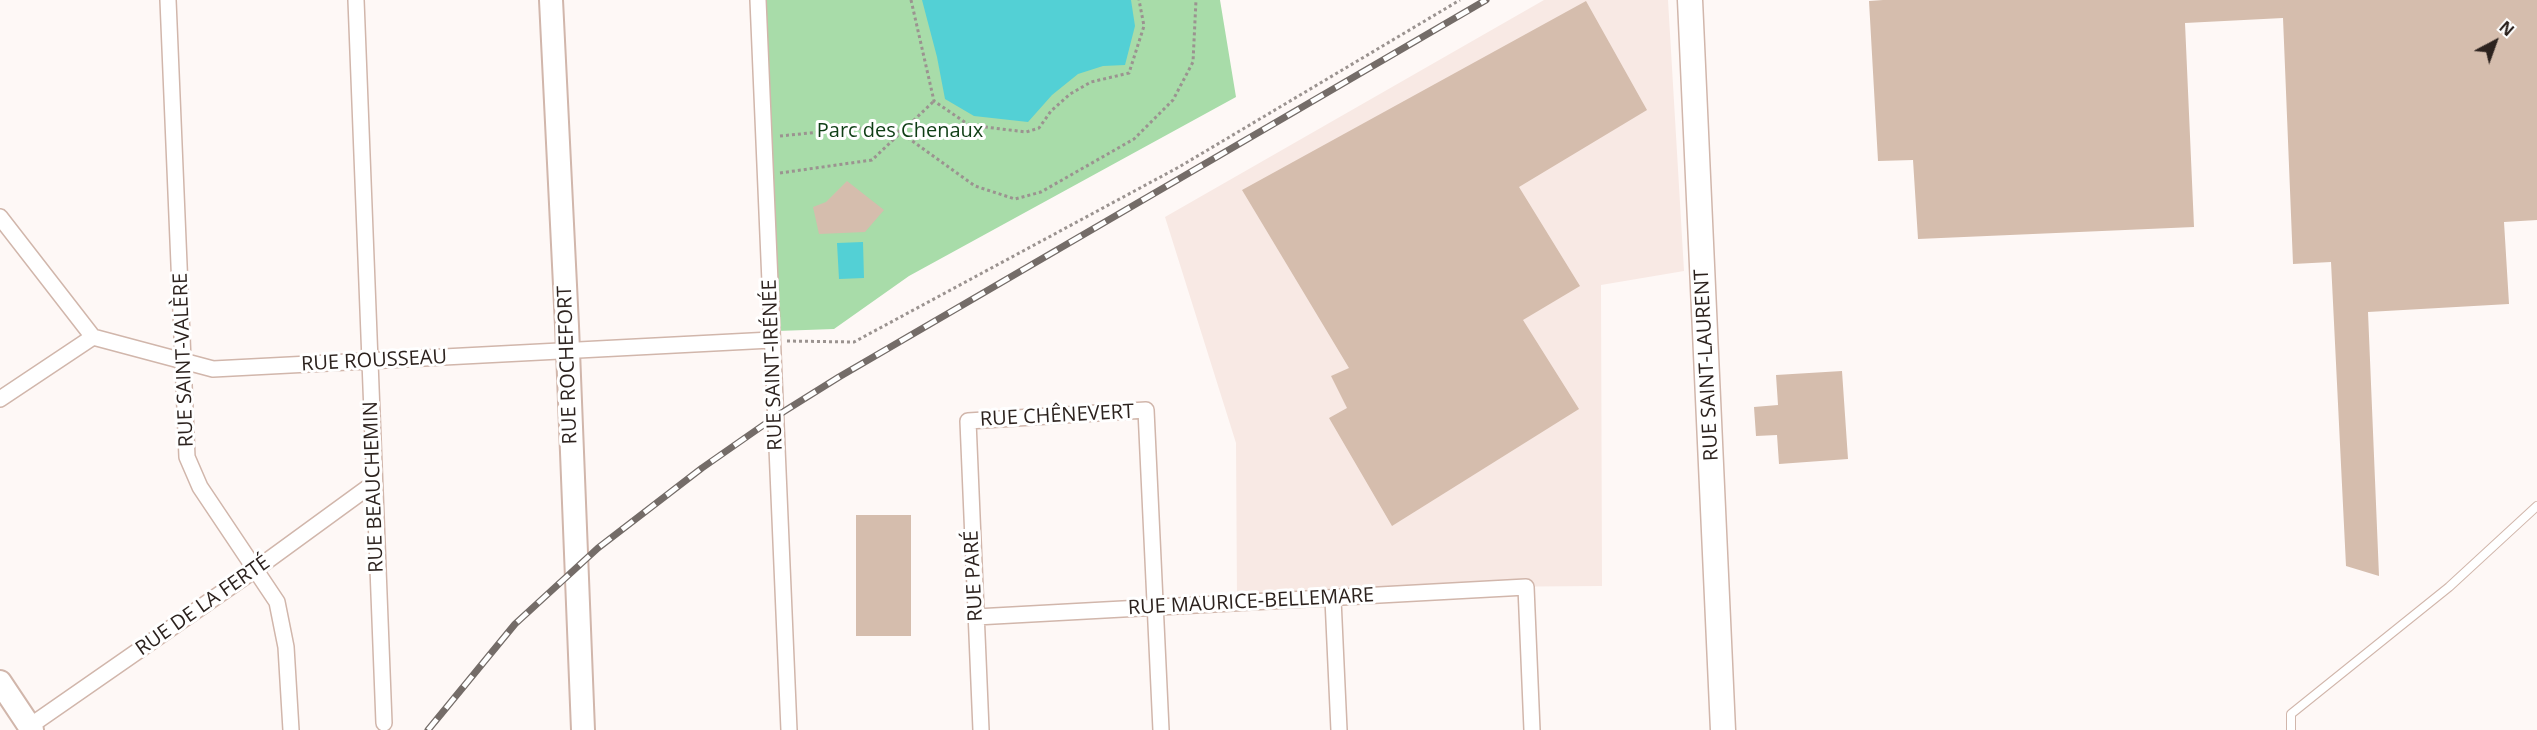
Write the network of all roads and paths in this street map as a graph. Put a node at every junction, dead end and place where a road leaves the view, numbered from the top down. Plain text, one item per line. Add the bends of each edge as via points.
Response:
1 (168, 0) edge
2 (356, 0) edge
3 (551, 0) edge
4 (758, 0) edge
5 (911, 0) edge
6 (1139, 0) edge
7 (1196, 0) edge
8 (1460, 0) edge
9 (1690, 0) edge
10 (934, 101) junction
11 (902, 132) junction
12 (764, 138) junction
13 (765, 175) junction
14 (0, 217) edge
15 (93, 337) junction
16 (771, 340) junction
17 (568, 351) junction
18 (183, 362) junction
19 (369, 362) junction
20 (0, 399) edge
21 (968, 421) joint
22 (374, 483) junction
23 (2537, 506) edge
24 (256, 569) junction
25 (1334, 598) junction
26 (1155, 607) junction
27 (976, 617) junction
28 (0, 682) edge
29 (384, 723) dead end
30 (31, 728) edge
31 (291, 730) edge
32 (583, 730) edge
33 (789, 730) edge
34 (981, 730) edge
35 (1161, 730) edge
36 (1339, 730) edge
37 (1532, 730) edge
38 (1723, 730) edge
39 (2291, 730) edge

1 - 18 street, RUE SAINT-VALÈRE
2 - 19 street, RUE BEAUCHEMIN
3 - 17 street, RUE ROCHEFORT
4 - 12 street, RUE SAINT-IRÉNÉE
5 - 10 path
6 - 10 path via 1144,26 1130,73 1091,82 1070,94 1039,128 1026,132 969,125
7 - 11 path via 1193,62 1173,100 1134,139 1041,192 1015,199 975,186
8 - 16 path via 1179,167 854,342
9 - 38 main road, RUE SAINT-LAURENT
10 - 11 path
11 - 12 path via 890,125
11 - 13 path via 872,160
12 - 13 street, RUE SAINT-IRÉNÉE
13 - 16 street, RUE SAINT-IRÉNÉE
14 - 15 street
15 - 18 street, RUE ROUSSEAU
15 - 20 street
16 - 17 street, RUE ROUSSEAU
16 - 33 street, RUE SAINT-IRÉNÉE
17 - 19 street, RUE ROUSSEAU
17 - 32 street, RUE ROCHEFORT
18 - 19 street, RUE ROUSSEAU via 213,369
18 - 24 street, RUE SAINT-VALÈRE via 185,430 191,468
19 - 22 street, RUE BEAUCHEMIN
21 - 26 street, RUE CHÊNEVERT via 1146,411
21 - 27 street, RUE PARÉ
22 - 24 street, RUE DE LA FERTÉ
22 - 29 street, RUE BEAUCHEMIN
23 - 39 lane via 2449,587 2291,714
24 - 30 street, RUE DE LA FERTÉ
24 - 31 street, RUE SAINT-VALÈRE via 277,602 282,621
25 - 26 street, RUE MAURICE-BELLEMARE
25 - 36 street
25 - 37 street, RUE MAURICE-BELLEMARE via 1526,587
26 - 27 street, RUE MAURICE-BELLEMARE
26 - 35 street
27 - 34 street, RUE PARÉ
28 - 30 street

